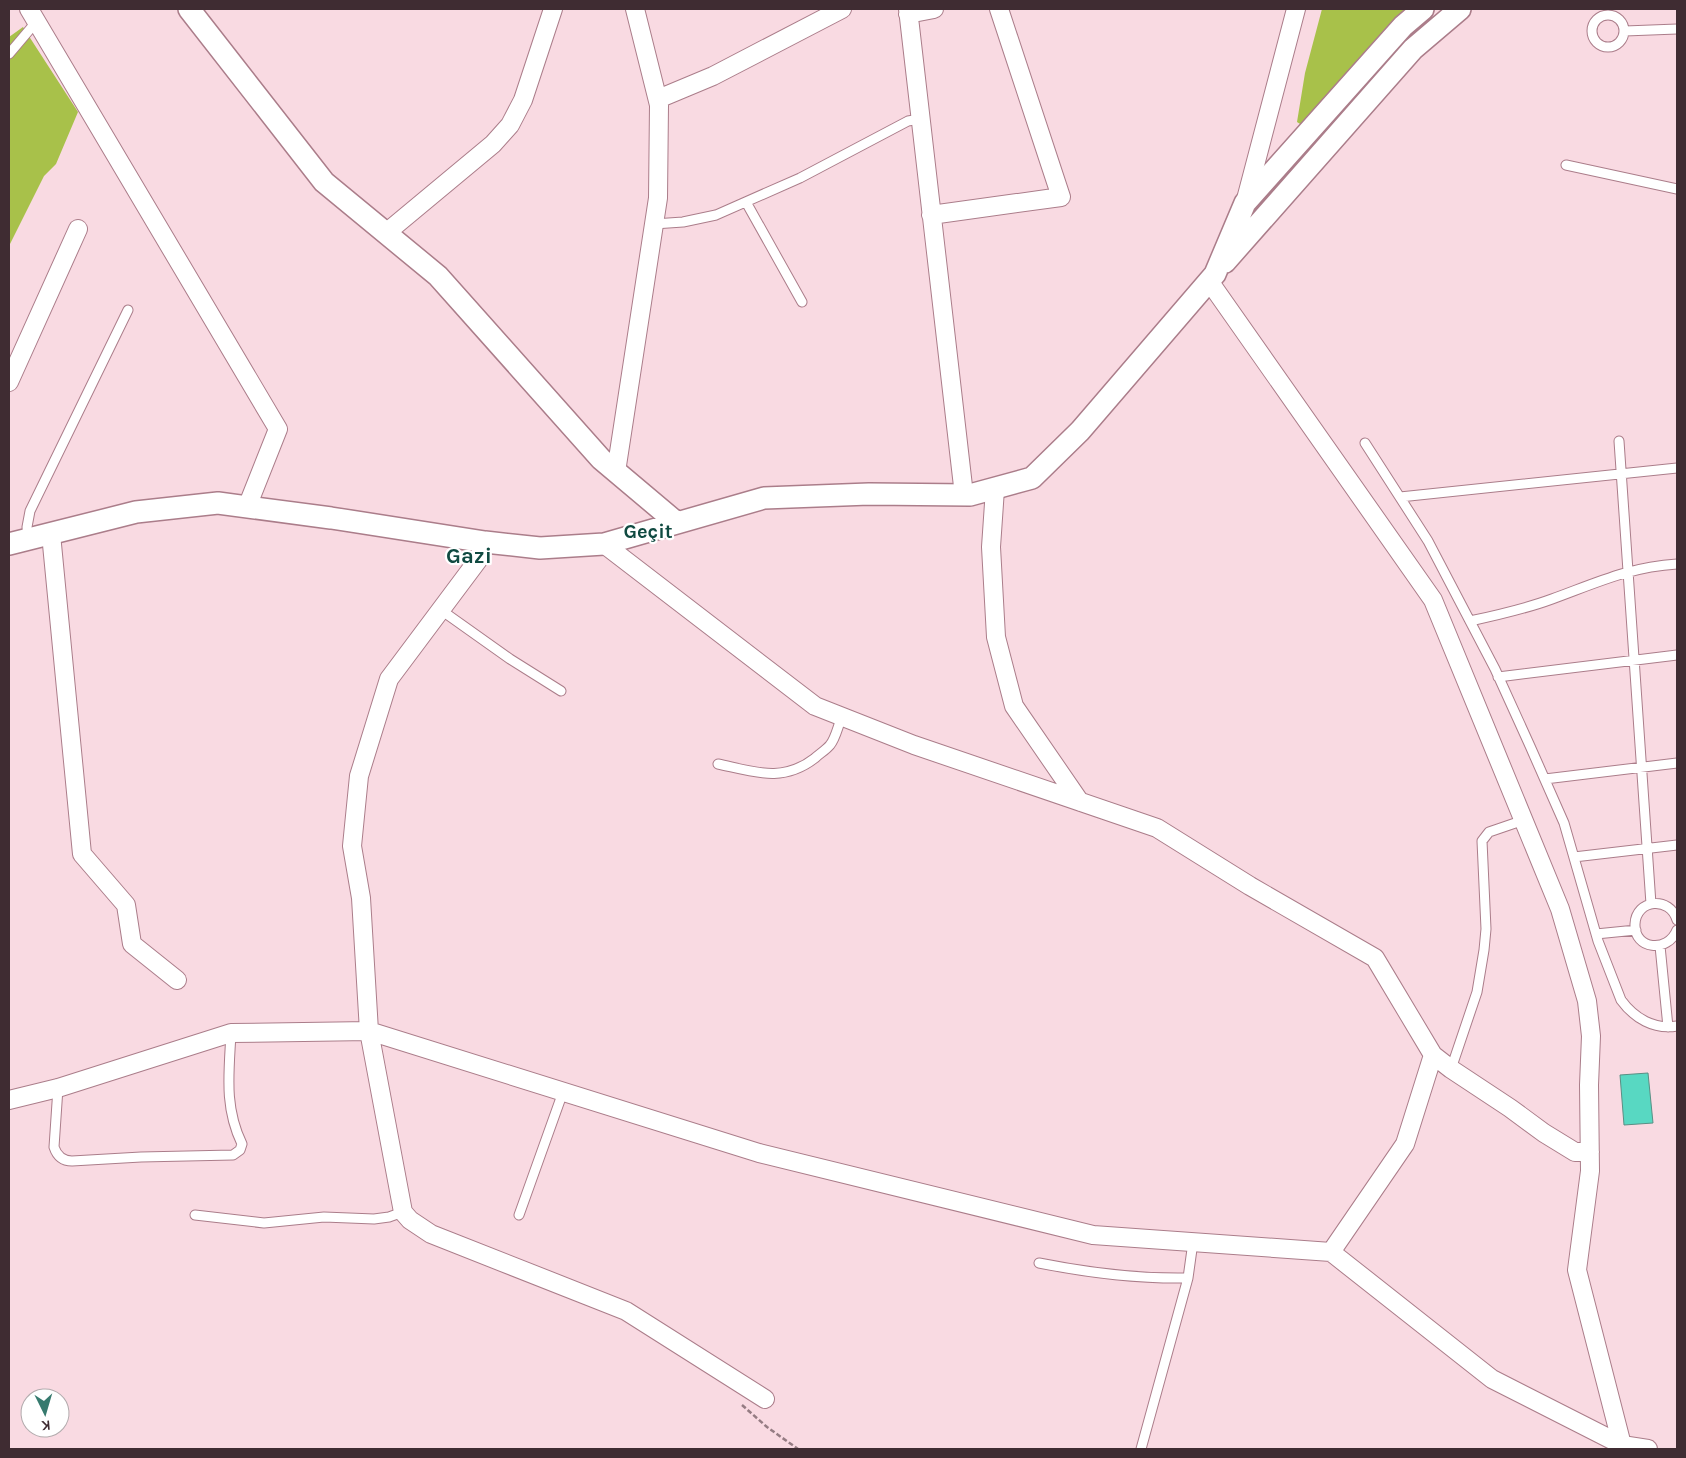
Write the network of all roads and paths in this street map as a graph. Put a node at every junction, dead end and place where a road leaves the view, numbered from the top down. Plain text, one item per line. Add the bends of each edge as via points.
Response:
1 (189, 9) edge
2 (553, 9) edge
3 (635, 9) edge
4 (842, 9) edge
5 (934, 9) edge
6 (999, 9) edge
7 (1296, 9) edge
8 (1422, 9) edge
9 (1460, 9) edge
10 (908, 11) edge
11 (33, 16) edge
12 (1677, 30) edge
13 (1625, 31) dead end
14 (9, 54) edge
15 (658, 99) junction
16 (920, 119) junction
17 (1566, 165) dead end
18 (1677, 189) edge
19 (746, 202) junction
20 (1245, 203) junction
21 (931, 215) junction
22 (654, 224) junction
23 (78, 229) dead end
24 (386, 233) junction
25 (1212, 277) junction
26 (802, 302) dead end
27 (128, 310) dead end
28 (9, 382) edge
29 (1619, 440) dead end
30 (1365, 444) dead end
31 (1677, 468) edge
32 (616, 472) junction
33 (1622, 473) junction
34 (995, 488) junction
35 (964, 495) junction
36 (1400, 497) junction
37 (247, 507) junction
38 (677, 523) junction
39 (50, 534) junction
40 (18, 542) edge
41 (485, 542) junction
42 (604, 544) junction
43 (1677, 564) edge
44 (1628, 572) junction
45 (441, 610) junction
46 (1470, 621) junction
47 (1677, 655) edge
48 (1634, 660) junction
49 (1498, 677) junction
50 (561, 691) dead end
51 (842, 717) junction
52 (1677, 763) edge
53 (718, 764) dead end
54 (1641, 767) junction
55 (1545, 779) junction
56 (1080, 802) junction
57 (1524, 820) junction
58 (1677, 845) edge
59 (1646, 849) junction
60 (1574, 857) junction
61 (1651, 904) junction
62 (1677, 920) edge
63 (1636, 930) junction
64 (1677, 930) edge
65 (1596, 934) junction
66 (1660, 946) junction
67 (177, 980) dead end
68 (1673, 1026) edge
69 (369, 1031) junction
70 (231, 1033) junction
71 (1433, 1055) junction
72 (1451, 1069) junction
73 (58, 1088) junction
74 (563, 1092) junction
75 (9, 1100) edge
76 (1590, 1152) junction
77 (403, 1212) junction
78 (195, 1215) dead end
79 (519, 1216) dead end
80 (1193, 1242) junction
81 (1331, 1252) junction
82 (1039, 1263) dead end
83 (1188, 1278) junction
84 (730, 1377) junction
85 (765, 1399) dead end
86 (1622, 1445) junction
87 (798, 1449) edge
88 (1141, 1449) edge
89 (1648, 1449) edge

1 - 24 street via 324,182
2 - 24 street via 523,100 510,125 492,144
3 - 15 street
4 - 15 street via 712,76
5 - 10 street
6 - 21 street via 1061,198
7 - 20 street
8 - 20 street via 1403,26
9 - 25 street via 1413,49
10 - 16 street
11 - 14 lane via 31,28
11 - 37 street via 278,429
12 - 13 lane
15 - 22 street via 658,198
16 - 19 lane via 908,121
16 - 21 street
17 - 18 lane
19 - 22 lane via 716,215
19 - 26 lane
20 - 25 street
21 - 35 street
22 - 32 street
23 - 28 street
24 - 32 street via 438,276
25 - 34 street via 1080,431 1032,478
25 - 57 street via 1433,600
27 - 40 lane
29 - 33 lane
30 - 36 lane
31 - 33 lane
32 - 38 street
33 - 36 lane
33 - 44 lane
34 - 35 street
34 - 56 street via 991,547 996,638 1014,706
35 - 38 street via 764,498
36 - 46 lane via 1428,541
37 - 39 street via 218,503 136,512
37 - 41 street
38 - 42 street
39 - 40 street
39 - 67 street via 82,854 126,905 132,944
41 - 42 street via 540,548
41 - 45 street via 478,560
42 - 51 street via 815,706
43 - 44 lane
44 - 46 lane via 1524,608
44 - 48 lane
45 - 50 lane
45 - 69 street via 389,679 359,776 352,846 360,898
46 - 49 lane
47 - 48 lane
48 - 49 lane
48 - 54 lane
49 - 55 lane
51 - 53 lane via 830,745 795,770 770,774
51 - 56 street
52 - 54 lane
54 - 55 lane
54 - 59 lane
55 - 60 lane
56 - 71 street via 1157,828 1375,958
57 - 72 lane via 1489,832 1482,840 1484,950 1477,992
57 - 76 street via 1560,908 1587,1002 1591,1036
58 - 59 lane
59 - 60 lane
59 - 61 lane
60 - 65 lane
61 - 62 lane via 1670,908
61 - 63 lane via 1640,911
63 - 65 lane
63 - 66 lane via 1642,941
64 - 66 lane via 1671,940
65 - 68 lane via 1627,1008 1643,1021
66 - 68 lane
69 - 70 street
69 - 74 street
69 - 77 street
70 - 73 street
70 - 73 lane via 229,1105 242,1144 233,1155 64,1160 54,1147
71 - 72 street
71 - 81 street via 1405,1144
72 - 76 street via 1575,1152
73 - 75 street
74 - 79 lane
74 - 80 street via 759,1153 1084,1233
76 - 86 street via 1577,1270
77 - 78 lane via 374,1219 324,1217 264,1223
77 - 84 street via 430,1234 626,1311
80 - 81 street
80 - 83 lane
81 - 86 street via 1492,1378
82 - 83 lane via 1131,1277
83 - 88 lane
84 - 85 street
84 - 87 path via 733,1396 767,1427
86 - 89 street

